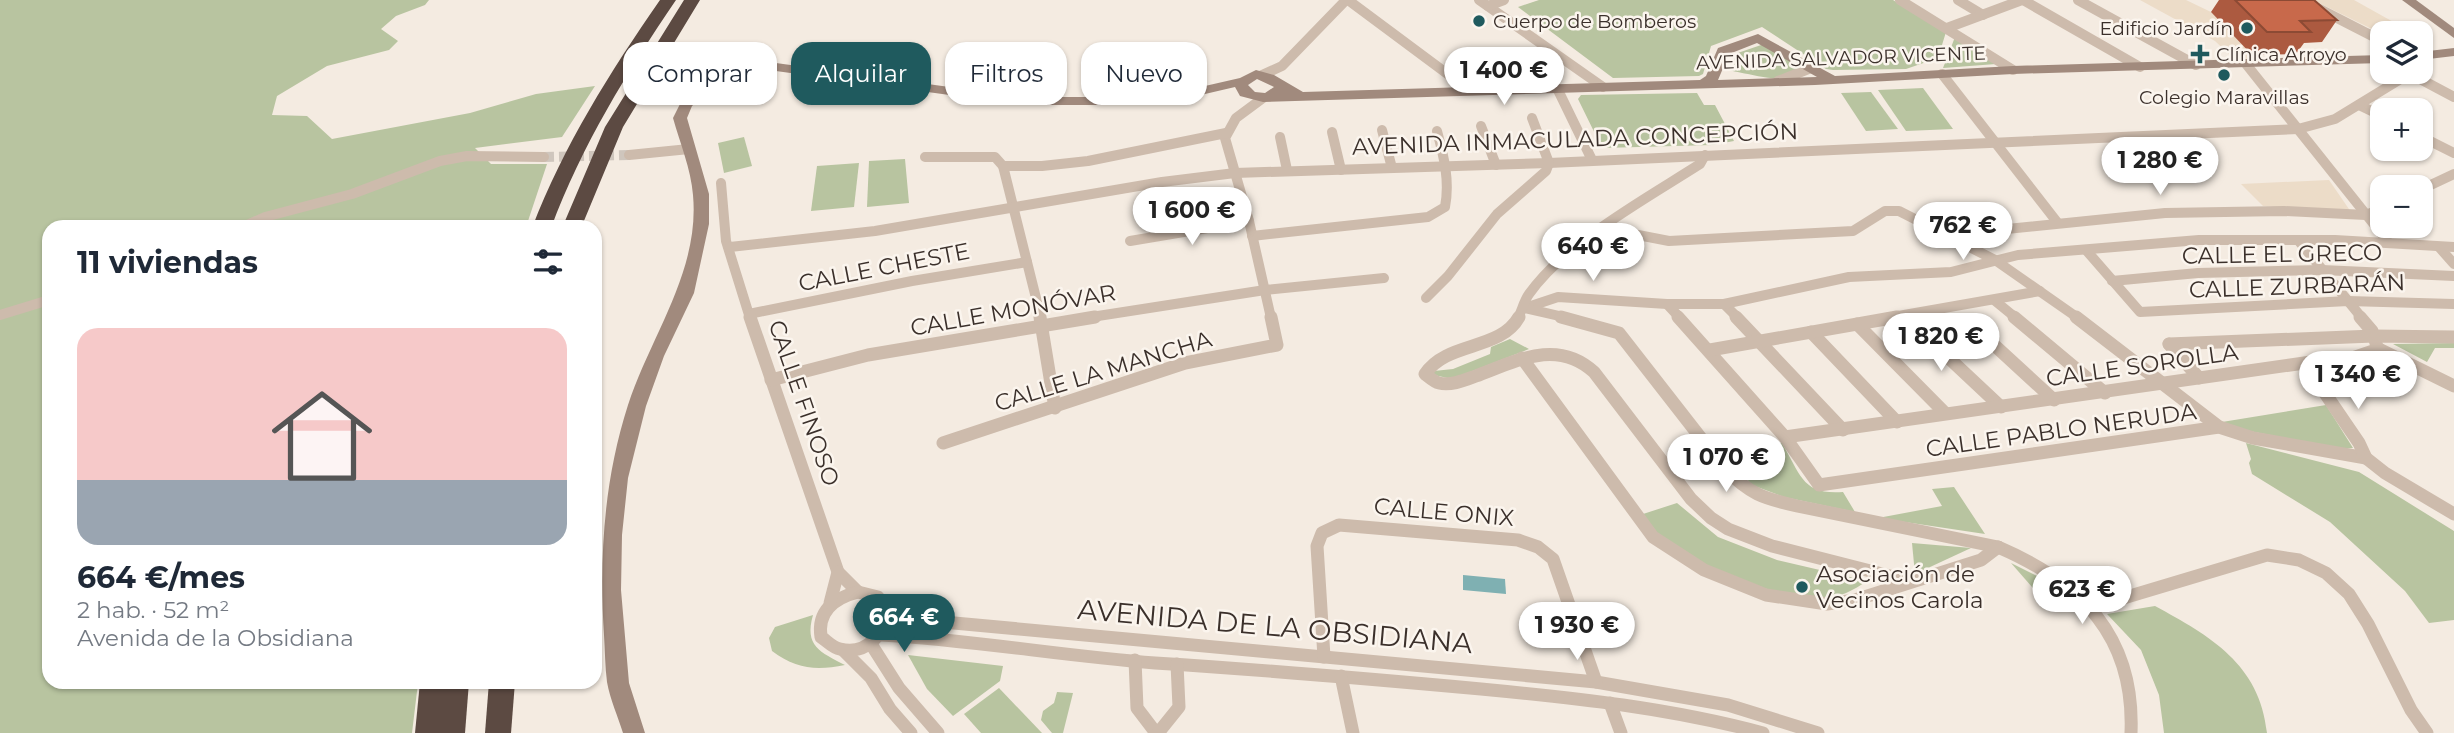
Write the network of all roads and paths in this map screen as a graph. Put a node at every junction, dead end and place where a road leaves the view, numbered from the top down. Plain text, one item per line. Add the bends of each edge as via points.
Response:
1 (668, 0) edge
2 (692, 0) edge
3 (1347, 0) edge
4 (1479, 0) edge
5 (1504, 0) edge
6 (1900, 0) edge
7 (1958, 0) edge
8 (2023, 0) edge
9 (2078, 0) edge
10 (2302, 0) edge
11 (2408, 0) edge
12 (1488, 6) junction
13 (1983, 15) junction
14 (1947, 28) junction
15 (2451, 33) edge
16 (2370, 35) edge
17 (2454, 52) edge
18 (2433, 57) edge
19 (2370, 59) edge
20 (2246, 64) junction
21 (2196, 65) junction
22 (2140, 67) junction
23 (1811, 68) junction
24 (2013, 70) junction
25 (1942, 74) junction
26 (1838, 79) junction
27 (1778, 81) junction
28 (1706, 82) junction
29 (1272, 84) junction
30 (2391, 84) edge
31 (2431, 84) edge
32 (1603, 87) junction
33 (1557, 88) junction
34 (1245, 90) junction
35 (1469, 90) junction
36 (2454, 97) edge
37 (2359, 105) junction
38 (2370, 111) edge
39 (1241, 113) junction
40 (1532, 118) dead end
41 (1481, 126) dead end
42 (2298, 129) junction
43 (1382, 130) dead end
44 (1437, 131) dead end
45 (1332, 132) dead end
46 (1226, 133) junction
47 (1279, 137) dead end
48 (1994, 142) junction
49 (2433, 142) edge
50 (689, 149) junction
51 (2454, 153) edge
52 (629, 155) tunnel mouth
53 (1705, 155) junction
54 (544, 157) tunnel mouth
55 (925, 157) dead end
56 (1592, 160) junction
57 (1549, 163) junction
58 (1496, 165) junction
59 (1003, 166) junction
60 (1446, 167) junction
61 (1392, 168) junction
62 (1287, 170) junction
63 (1341, 170) junction
64 (1235, 173) junction
65 (2454, 174) edge
66 (721, 183) dead end
67 (2433, 184) edge
68 (1014, 208) junction
69 (2370, 213) edge
70 (2366, 215) junction
71 (258, 220) edge
72 (544, 220) edge
73 (574, 220) edge
74 (1249, 221) junction
75 (2057, 222) junction
76 (1602, 228) junction
77 (1946, 235) junction
78 (1252, 236) junction
79 (2298, 240) junction
80 (1130, 241) dead end
81 (2388, 242) junction
82 (728, 244) junction
83 (2439, 247) junction
84 (2454, 247) edge
85 (2086, 250) junction
86 (1995, 260) junction
87 (1027, 262) junction
88 (2454, 264) edge
89 (2322, 270) junction
90 (2454, 276) edge
91 (1384, 278) dead end
92 (2112, 281) junction
93 (1265, 290) junction
94 (2040, 291) junction
95 (1426, 298) dead end
96 (1994, 300) junction
97 (2348, 301) junction
98 (42, 302) edge
99 (1667, 304) junction
100 (1724, 304) junction
101 (2454, 304) edge
102 (1525, 308) junction
103 (749, 314) junction
104 (0, 315) edge
105 (1905, 316) junction
106 (1968, 321) dead end
107 (1857, 324) junction
108 (1044, 327) junction
109 (1811, 332) junction
110 (2374, 336) junction
111 (2454, 337) edge
112 (1760, 341) junction
113 (2379, 349) junction
114 (1710, 350) junction
115 (1522, 358) junction
116 (2341, 362) junction
117 (2199, 378) junction
118 (771, 380) junction
119 (2167, 384) junction
120 (2454, 386) edge
121 (2105, 393) junction
122 (2054, 400) junction
123 (2001, 407) junction
124 (1055, 408) junction
125 (1945, 413) junction
126 (1897, 422) junction
127 (2219, 427) junction
128 (1843, 430) junction
129 (1785, 437) junction
130 (943, 443) dead end
131 (2366, 458) junction
132 (2454, 514) edge
133 (1998, 547) junction
134 (838, 572) junction
135 (1903, 583) junction
136 (858, 592) junction
137 (830, 603) junction
138 (2090, 608) junction
139 (889, 617) junction
140 (876, 640) junction
141 (844, 650) junction
142 (1324, 657) junction
143 (1135, 660) junction
144 (1177, 664) junction
145 (1341, 676) junction
146 (1596, 682) junction
147 (432, 689) edge
148 (455, 689) edge
149 (501, 689) edge
150 (1610, 703) junction
151 (428, 733) edge
152 (452, 733) edge
153 (498, 733) edge
154 (634, 733) edge
155 (911, 733) edge
156 (938, 733) edge
157 (1157, 733) edge
158 (1353, 733) edge
159 (1621, 733) edge
160 (1763, 733) edge
161 (1818, 733) edge
162 (2131, 733) edge
163 (2427, 733) edge

1 - 72 highway via 597,109
2 - 73 highway via 614,127
3 - 29 street
3 - 35 street
4 - 12 street
5 - 12 street
6 - 14 street
7 - 13 street
8 - 13 street
8 - 22 street
9 - 21 street
10 - 16 street
11 - 15 street
12 - 32 street
13 - 14 street
14 - 24 street
17 - 18 street
19 - 20 street, AVENIDA SALVADOR VICENTE
20 - 21 street, AVENIDA SALVADOR VICENTE
20 - 42 street
21 - 22 street, AVENIDA SALVADOR VICENTE
22 - 24 street, AVENIDA SALVADOR VICENTE
23 - 26 street
23 - 27 street
23 - 28 street via 1758,38 1724,51
24 - 25 street, AVENIDA SALVADOR VICENTE
25 - 26 street, AVENIDA SALVADOR VICENTE
25 - 48 street
26 - 27 street, AVENIDA SALVADOR VICENTE
27 - 28 street, AVENIDA SALVADOR VICENTE
28 - 32 street, AVENIDA SALVADOR VICENTE
29 - 34 street
29 - 34 street via 1251,76
29 - 35 street, AVENIDA SALVADOR VICENTE via 1302,95
29 - 39 street
30 - 37 street, AVENIDA INMACULADA CONCEPCIÓN
31 - 36 street
32 - 33 street, AVENIDA SALVADOR VICENTE
33 - 35 street, AVENIDA SALVADOR VICENTE
33 - 56 street
34 - 39 street
34 - 50 street via 1101,102 1022,101 788,68 753,69 711,83 687,103 680,118
37 - 38 street
37 - 42 street, AVENIDA INMACULADA CONCEPCIÓN via 2335,119
39 - 46 street
40 - 57 street
41 - 58 street
42 - 48 street, AVENIDA INMACULADA CONCEPCIÓN
42 - 70 street
43 - 61 street
44 - 60 street
45 - 63 street
46 - 59 street via 1042,166
46 - 64 street
47 - 62 street
48 - 53 street, AVENIDA INMACULADA CONCEPCIÓN
48 - 75 street
49 - 51 street
50 - 52 street
50 - 154 street via 701,194 701,224 686,293 655,356 637,407 619,478 612,536 618,683
53 - 56 street, AVENIDA INMACULADA CONCEPCIÓN
53 - 76 street via 1700,164
54 - 71 street via 467,156 440,161 344,197
55 - 59 street via 995,157
56 - 57 street, AVENIDA INMACULADA CONCEPCIÓN
57 - 58 street, AVENIDA INMACULADA CONCEPCIÓN
57 - 95 street via 1546,171 1497,214
58 - 60 street, AVENIDA INMACULADA CONCEPCIÓN
59 - 68 street
60 - 61 street, AVENIDA INMACULADA CONCEPCIÓN
60 - 78 street via 1449,194 1445,207 1427,217
61 - 63 street, AVENIDA INMACULADA CONCEPCIÓN
62 - 63 street, AVENIDA INMACULADA CONCEPCIÓN
62 - 64 street, AVENIDA INMACULADA CONCEPCIÓN
64 - 68 street, AVENIDA INMACULADA CONCEPCIÓN
64 - 74 street
65 - 67 street
66 - 82 street, CALLE FINOSO
68 - 82 street, AVENIDA INMACULADA CONCEPCIÓN via 875,231
68 - 87 street
69 - 70 street
70 - 75 street via 2165,213
70 - 81 street
74 - 78 street
74 - 80 street
75 - 77 street
76 - 77 street via 1669,241 1853,231 1864,229 1885,209 1899,211
76 - 102 street via 1543,278 1525,300
77 - 86 street
78 - 93 street
79 - 81 street
79 - 85 street via 2199,240
79 - 89 street
81 - 83 street
82 - 103 street, CALLE FINOSO
83 - 84 street
83 - 88 street
85 - 86 street
85 - 92 street
86 - 94 street
86 - 100 street via 1951,272 1849,277
87 - 103 street, CALLE CHESTE
87 - 108 street
89 - 90 street, CALLE EL GRECO
89 - 92 street, CALLE EL GRECO
89 - 97 street
91 - 93 street, CALLE MONÓVAR
92 - 97 street, CALLE ZURBARÁN via 2140,312
93 - 108 street, CALLE MONÓVAR
93 - 124 street, CALLE LA MANCHA via 1277,345 1185,363
94 - 96 street
94 - 119 street
96 - 105 street
96 - 121 street
97 - 101 street, CALLE ZURBARÁN
97 - 110 street
98 - 104 street
99 - 100 street
99 - 102 street via 1558,297
99 - 114 street, CALLE PABLO NERUDA
100 - 112 street
102 - 115 street via 1516,324 1501,335 1443,357 1428,366 1425,374 1438,383 1460,382
102 - 133 street via 1619,333 1745,489 1787,504
103 - 118 street, CALLE FINOSO
105 - 107 street
105 - 123 street
106 - 122 street
107 - 109 street
107 - 125 street
108 - 118 street, CALLE MONÓVAR via 868,355
108 - 124 street
109 - 112 street
109 - 126 street
110 - 111 street
110 - 113 street
110 - 117 street via 2169,345
112 - 114 street
112 - 128 street
113 - 116 street, CALLE SOROLLA
113 - 120 street
114 - 129 street, CALLE PABLO NERUDA
115 - 135 street via 1552,354 1581,360 1691,499 1731,530
115 - 135 street via 1653,537 1704,570 1766,595 1827,604 1855,600
116 - 117 street, CALLE SOROLLA via 2325,360
116 - 131 street via 2314,372 2314,377
117 - 119 street, CALLE SOROLLA
118 - 134 street, CALLE FINOSO
119 - 121 street, CALLE SOROLLA
119 - 127 street
121 - 122 street, CALLE SOROLLA
122 - 123 street, CALLE SOROLLA
123 - 125 street, CALLE SOROLLA
124 - 130 street, CALLE LA MANCHA
125 - 126 street, CALLE SOROLLA
126 - 128 street, CALLE SOROLLA
127 - 129 street, CALLE PABLO NERUDA via 1830,485 1819,485 1809,475
127 - 131 street, CALLE PABLO NERUDA via 2253,438
128 - 129 street, CALLE SOROLLA
131 - 132 street
133 - 135 street via 1981,559
133 - 138 street via 2046,569
134 - 136 street, CALLE FINOSO
134 - 137 street
136 - 137 street
136 - 139 street via 884,601
137 - 141 street via 818,629 826,643
138 - 162 street via 2114,639 2129,678
138 - 163 street via 2267,555 2299,560 2326,573 2349,594
139 - 140 street
139 - 142 street, AVENIDA DE LA OBSIDIANA
140 - 141 street
140 - 143 street, AVENIDA DE LA OBSIDIANA via 930,637
140 - 156 street via 899,688
141 - 155 street
142 - 146 street, AVENIDA DE LA OBSIDIANA
142 - 146 street, CALLE ONIX via 1317,546 1322,533 1339,525 1518,540 1553,559
143 - 144 street, AVENIDA DE LA OBSIDIANA
143 - 157 street via 1137,709
144 - 145 street, AVENIDA DE LA OBSIDIANA
144 - 157 street via 1179,707
145 - 150 street, AVENIDA DE LA OBSIDIANA
145 - 158 street
146 - 161 street, AVENIDA DE LA OBSIDIANA via 1728,705
147 - 151 highway
148 - 152 highway
149 - 153 highway
150 - 159 street
150 - 160 street, AVENIDA DE LA OBSIDIANA via 1654,708

